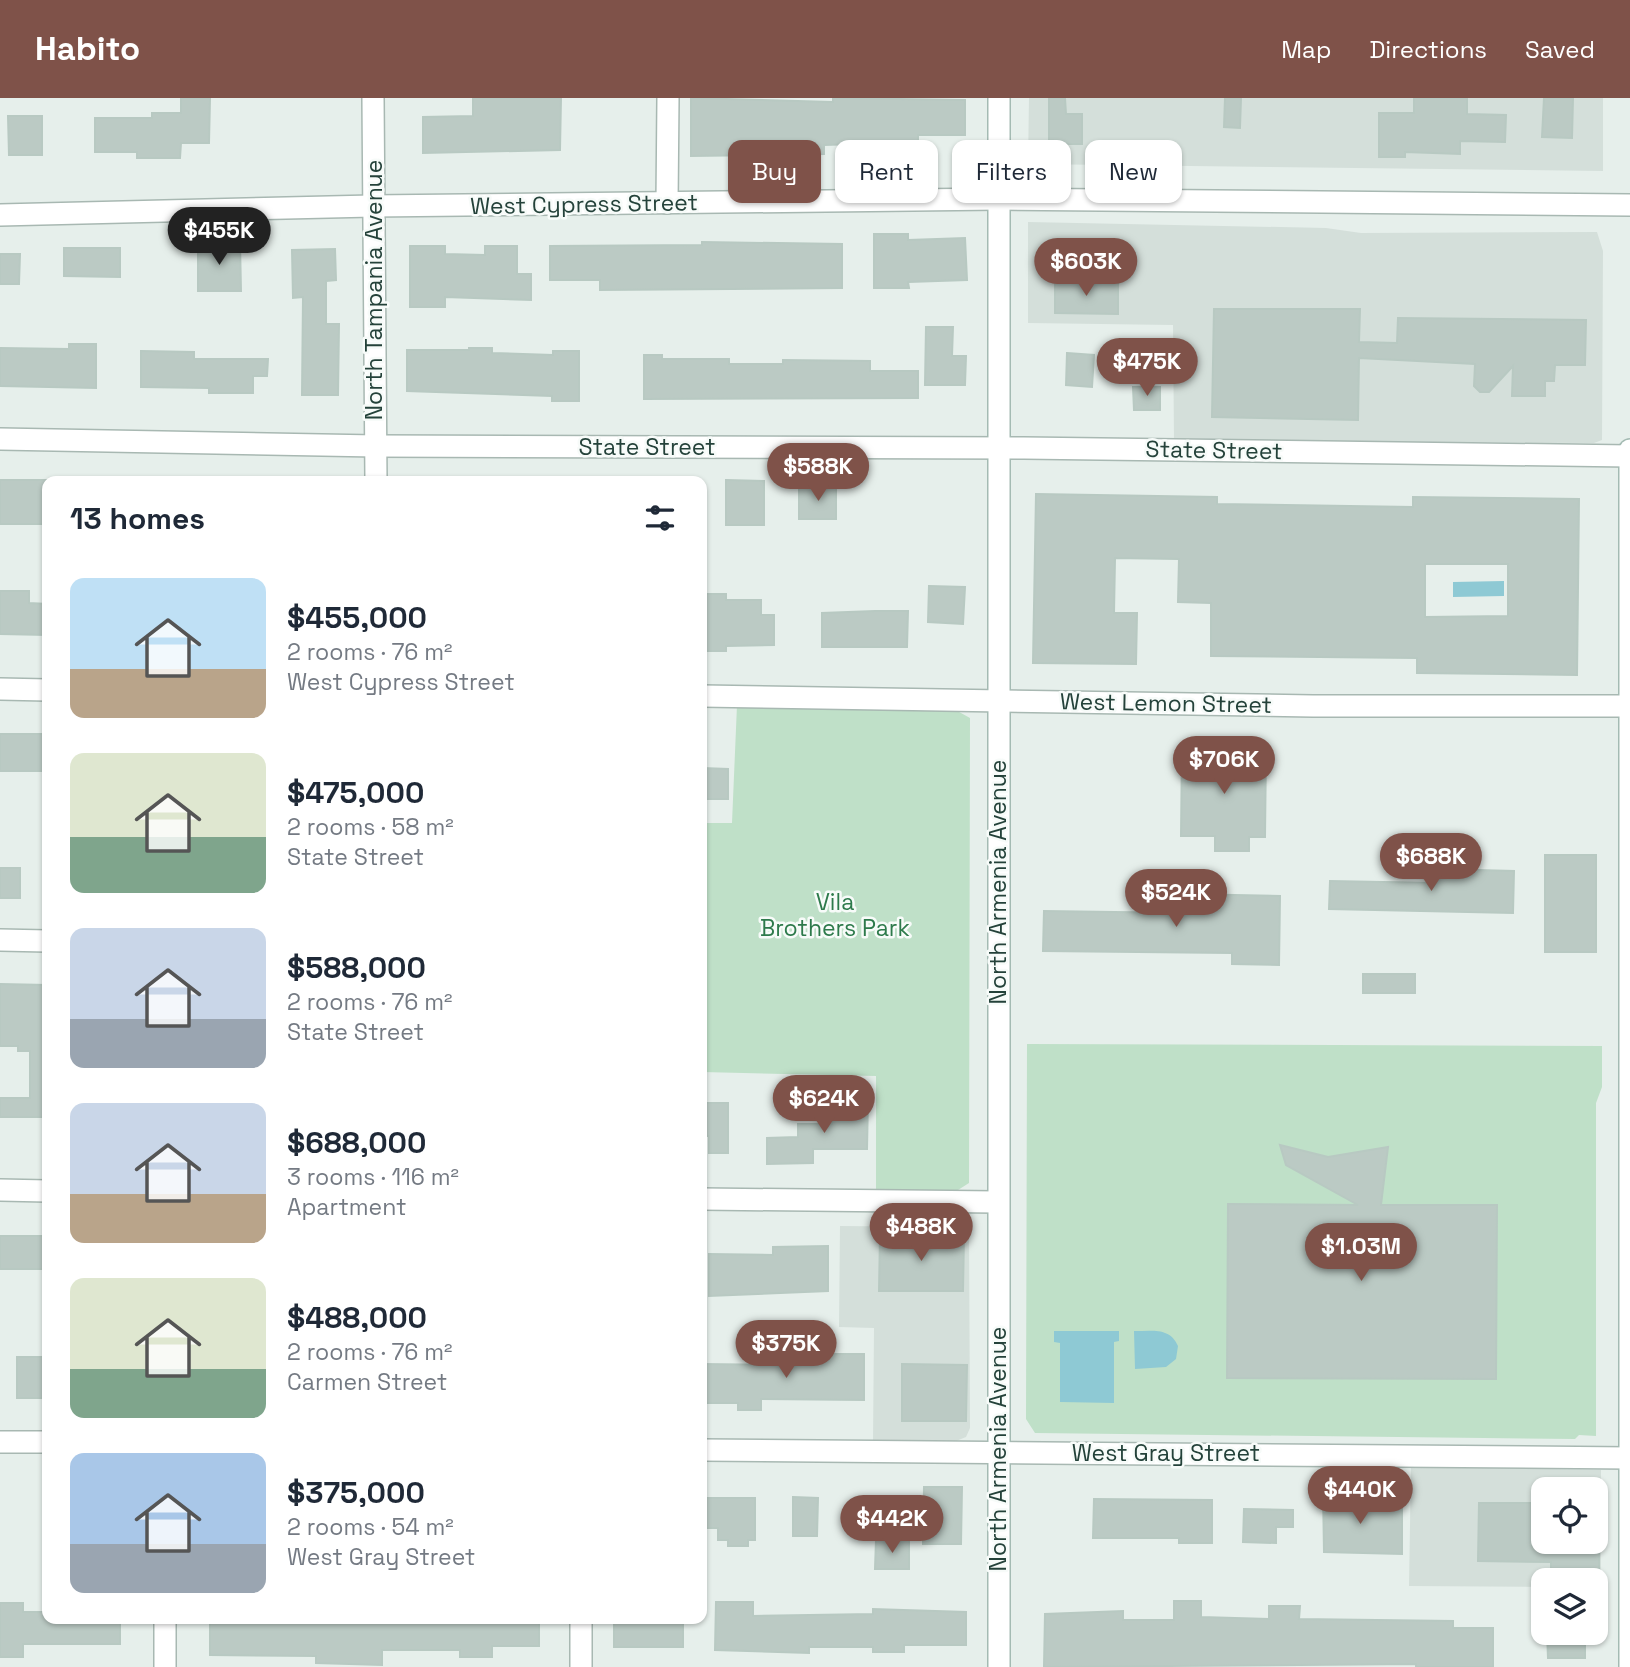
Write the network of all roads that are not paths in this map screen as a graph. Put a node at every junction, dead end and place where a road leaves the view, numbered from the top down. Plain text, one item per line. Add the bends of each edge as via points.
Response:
1 (373, 98) edge
2 (668, 98) edge
3 (999, 98) edge
4 (999, 140) edge
5 (952, 200) edge
6 (1071, 200) edge
7 (999, 203) edge
8 (667, 204) junction
9 (1630, 205) edge
10 (372, 206) junction
11 (0, 215) edge
12 (0, 439) edge
13 (376, 446) junction
14 (998, 447) junction
15 (1630, 450) edge
16 (1630, 456) edge
17 (376, 476) edge
18 (0, 689) edge
19 (42, 690) edge
20 (707, 696) edge
21 (999, 699) junction
22 (1630, 706) edge
23 (0, 940) edge
24 (42, 941) edge
25 (1630, 957) edge
26 (0, 1190) edge
27 (42, 1191) edge
28 (707, 1199) edge
29 (997, 1202) junction
30 (1630, 1209) edge
31 (0, 1442) edge
32 (42, 1442) edge
33 (707, 1450) edge
34 (998, 1452) junction
35 (1630, 1458) edge
36 (165, 1624) edge
37 (581, 1624) edge
38 (165, 1667) edge
39 (580, 1667) edge
40 (999, 1667) edge
41 (1630, 1667) edge

1 - 10 street, North Tampania Avenue
2 - 8 street
3 - 4 street, North Armenia Avenue
5 - 8 street, West Cypress Street
6 - 9 street, West Cypress Street
7 - 14 street, North Armenia Avenue
8 - 10 street, West Cypress Street
10 - 11 street, West Cypress Street
10 - 13 street, North Tampania Avenue
12 - 13 street, State Street
13 - 14 street, State Street
13 - 17 street, North Tampania Avenue
14 - 16 street, State Street
14 - 21 street, North Armenia Avenue
15 - 16 street
16 - 22 street
18 - 19 street
20 - 21 street, West Lemon Street
21 - 22 street, West Lemon Street via 1313,706
21 - 29 street, North Armenia Avenue
22 - 25 street
23 - 24 street
25 - 30 street
26 - 27 street
28 - 29 street
29 - 34 street, North Armenia Avenue
30 - 35 street
31 - 32 street
33 - 34 street, West Gray Street
34 - 35 street, West Gray Street
34 - 40 street, North Armenia Avenue
35 - 41 street
36 - 38 street
37 - 39 street

